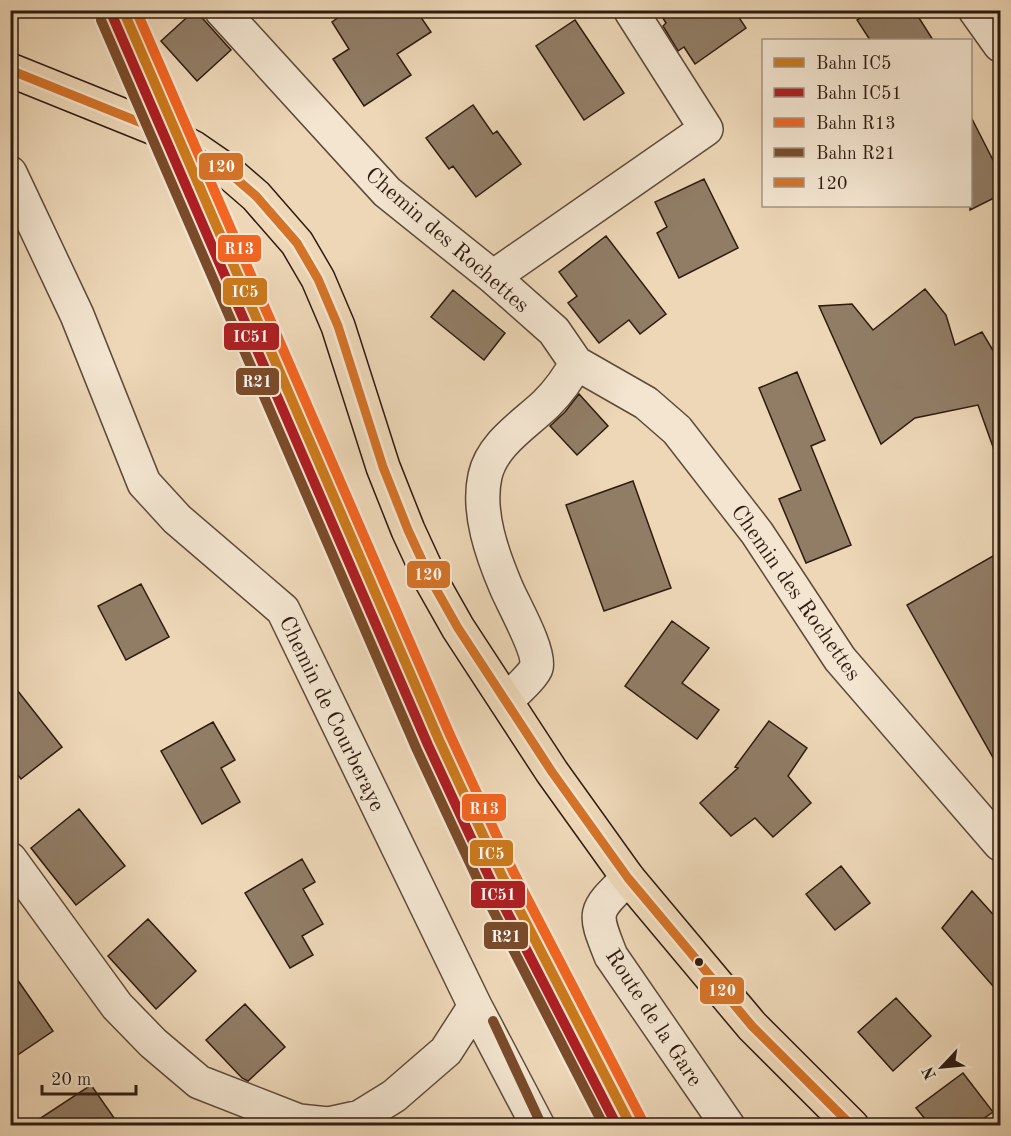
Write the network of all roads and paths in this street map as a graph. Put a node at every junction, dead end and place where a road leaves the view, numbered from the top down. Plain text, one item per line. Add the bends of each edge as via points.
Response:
1 (221, 10) edge
2 (975, 10) edge
3 (631, 11) edge
4 (1000, 45) edge
5 (10, 70) edge
6 (10, 173) edge
7 (493, 278) junction
8 (576, 363) junction
9 (506, 701) junction
10 (1000, 844) edge
11 (10, 859) edge
12 (628, 879) junction
13 (475, 1006) junction
14 (538, 1125) edge
15 (728, 1125) edge
16 (852, 1125) edge

1 - 7 street, Chemin des Rochettes via 387,192
2 - 4 street
3 - 7 street via 706,129
5 - 9 main road via 194,148 256,196 297,243 338,326 383,467 408,530 458,628
6 - 13 street, Chemin de Courberaye via 77,315 144,483 177,519 284,610
7 - 8 street, Chemin des Rochettes via 554,331
8 - 9 street via 554,396 501,446 490,460 485,477 483,500 493,552 537,665 535,673
8 - 10 street, Chemin des Rochettes via 646,403 677,430 758,533 840,659
9 - 12 main road
11 - 13 street via 117,1005 153,1043 200,1082 299,1120 328,1124 360,1117 394,1096 446,1051
12 - 15 street, Route de la Gare via 605,901 598,916 611,956
12 - 16 main road via 752,1026
13 - 14 street, Chemin de Courberaye

